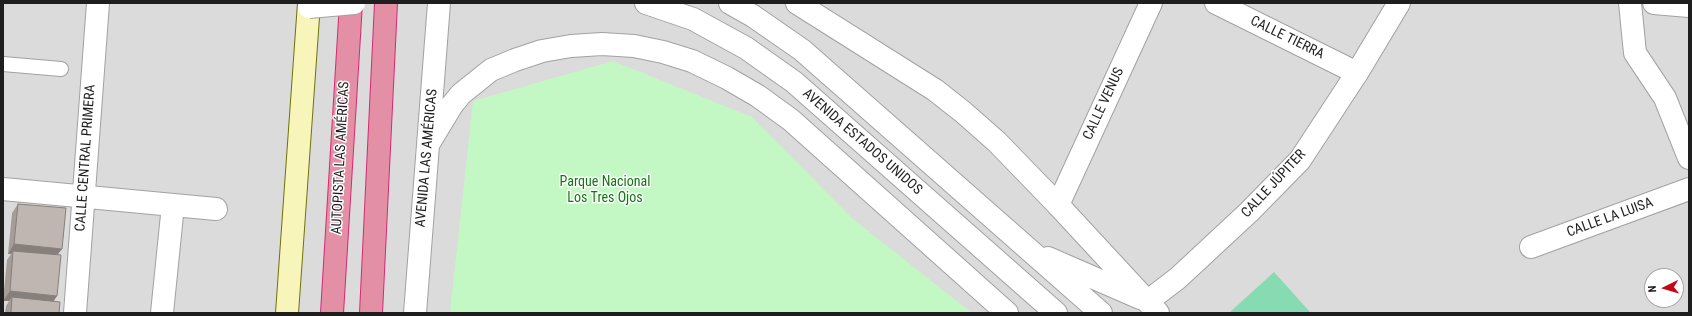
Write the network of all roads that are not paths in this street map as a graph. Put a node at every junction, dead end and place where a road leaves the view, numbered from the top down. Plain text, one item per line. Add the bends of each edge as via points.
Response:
1 (98, 3) edge
2 (353, 3) edge
3 (386, 3) edge
4 (439, 3) edge
5 (646, 3) edge
6 (730, 3) edge
7 (797, 3) edge
8 (1151, 3) edge
9 (1216, 3) edge
10 (1399, 3) edge
11 (1630, 3) edge
12 (1654, 3) edge
13 (309, 5) edge
14 (1689, 6) edge
15 (3, 64) edge
16 (61, 69) dead end
17 (1357, 73) junction
18 (429, 144) junction
19 (1689, 158) edge
20 (3, 189) edge
21 (1689, 189) edge
22 (84, 196) junction
23 (173, 205) junction
24 (1058, 205) junction
25 (216, 209) dead end
26 (1531, 247) dead end
27 (1028, 249) junction
28 (1153, 307) edge
29 (75, 313) edge
30 (162, 313) edge
31 (287, 313) edge
32 (332, 313) edge
33 (371, 313) edge
34 (414, 313) edge
35 (1007, 313) edge
36 (1056, 313) edge
37 (1100, 313) edge

1 - 22 street, CALLE CENTRAL PRIMERA
2 - 13 street, bridge
2 - 32 highway, AUTOPISTA LAS AMÉRICAS
3 - 33 highway
4 - 18 street, AVENIDA LAS AMÉRICAS
5 - 36 street, AVENIDA ESTADOS UNIDOS via 693,19 746,48 794,82
6 - 27 street via 802,50
7 - 24 street via 935,90 997,142
8 - 24 street, CALLE VENUS
9 - 17 street, CALLE TIERRA
10 - 17 street, CALLE JÚPITER
11 - 19 street via 1635,53 1665,98
12 - 14 street
13 - 31 main road
15 - 16 lane
17 - 28 street, CALLE JÚPITER via 1300,160 1178,278
18 - 34 street, AVENIDA LAS AMÉRICAS
18 - 35 street via 461,94 491,70 515,60 542,51 602,44 634,46 663,52 692,61 727,78 791,120
20 - 22 street
21 - 26 street, CALLE LA LUISA
22 - 23 street
22 - 29 street, CALLE CENTRAL PRIMERA
23 - 25 street
23 - 30 street
24 - 28 street
27 - 28 street
27 - 37 street

